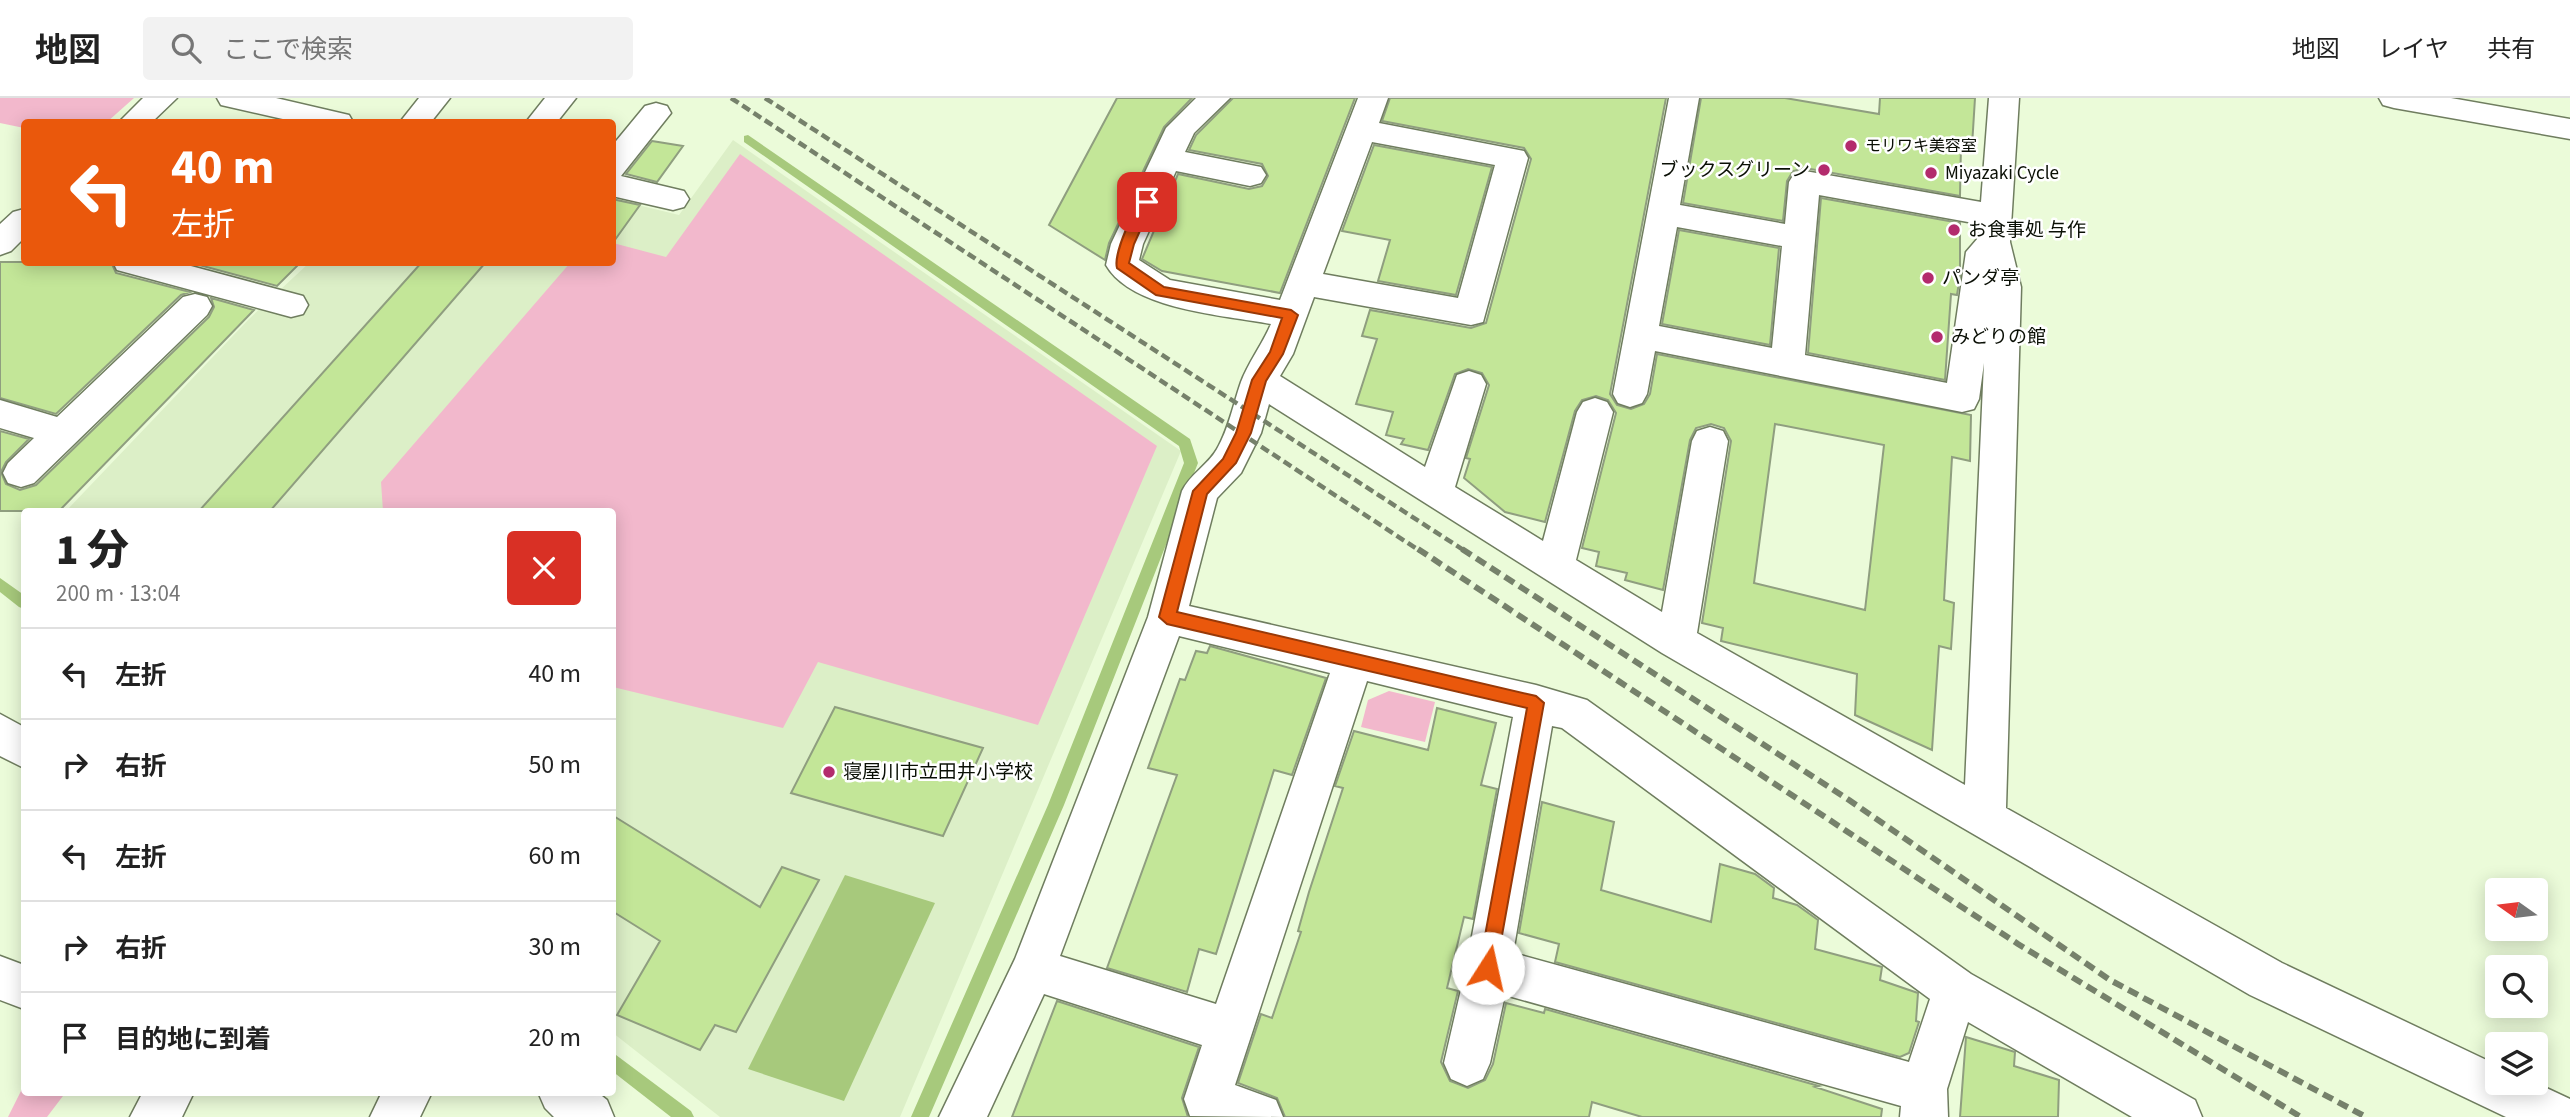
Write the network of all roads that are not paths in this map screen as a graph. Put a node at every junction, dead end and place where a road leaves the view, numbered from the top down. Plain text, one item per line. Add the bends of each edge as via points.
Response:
1 (162, 98) edge
2 (232, 98) edge
3 (435, 98) edge
4 (561, 98) edge
5 (1215, 98) edge
6 (1373, 98) edge
7 (1684, 98) edge
8 (2004, 98) edge
9 (2394, 98) edge
10 (293, 104) edge
11 (2494, 107) edge
12 (656, 113) dead end
13 (138, 119) edge
14 (330, 119) edge
15 (418, 119) edge
16 (544, 119) edge
17 (2570, 129) edge
18 (1360, 130) junction
19 (1167, 159) junction
20 (616, 163) edge
21 (1250, 175) dead end
22 (616, 187) edge
23 (673, 199) dead end
24 (1663, 214) junction
25 (1994, 228) junction
26 (1800, 239) junction
27 (144, 266) edge
28 (1297, 299) junction
29 (195, 306) dead end
30 (291, 306) dead end
31 (1641, 335) junction
32 (1787, 364) junction
33 (1259, 380) junction
34 (1469, 384) dead end
35 (1630, 394) dead end
36 (1595, 412) dead end
37 (0, 414) edge
38 (64, 433) junction
39 (1710, 441) dead end
40 (21, 472) dead end
41 (1435, 492) junction
42 (1555, 567) junction
43 (1167, 617) junction
44 (1676, 641) junction
45 (1354, 660) junction
46 (1536, 703) junction
47 (0, 732) edge
48 (21, 748) edge
49 (1985, 818) junction
50 (1488, 968) junction
51 (1033, 969) junction
52 (0, 978) edge
53 (21, 986) edge
54 (1955, 990) junction
55 (1230, 1031) junction
56 (1468, 1063) dead end
57 (168, 1096) edge
58 (407, 1096) edge
59 (566, 1096) edge
60 (1924, 1103) edge
61 (1204, 1108) edge
62 (154, 1117) edge
63 (394, 1117) edge
64 (590, 1117) edge
65 (963, 1117) edge
66 (1259, 1117) edge
67 (2178, 1117) edge
68 (2557, 1117) edge

1 - 13 street
2 - 10 street
3 - 15 street
4 - 16 street
5 - 19 street via 1181,128
6 - 18 street
7 - 24 street
8 - 25 street
9 - 11 street
10 - 14 street
11 - 17 street
12 - 20 street
18 - 28 street
18 - 28 street via 1513,158 1471,313
19 - 21 street
19 - 28 street via 1127,244 1122,265 1161,291
22 - 23 street
24 - 26 street
24 - 31 street
25 - 26 street via 1805,182
25 - 32 street via 1982,253 1962,399
25 - 49 street via 2004,287
26 - 32 street
27 - 30 street
28 - 33 street via 1276,354
29 - 38 street
31 - 32 street
31 - 35 street
33 - 41 street
33 - 43 street via 1243,433 1228,463 1200,491
34 - 41 street
36 - 42 street
37 - 38 street
38 - 40 street
39 - 44 street
41 - 42 street
42 - 44 street
43 - 45 street
43 - 51 street
44 - 49 street
45 - 46 street
45 - 55 street
46 - 50 street
46 - 54 street via 1573,713
47 - 48 street
49 - 68 street via 2266,979
50 - 56 street
50 - 60 street
51 - 55 street
51 - 65 street
52 - 53 street
54 - 60 street
54 - 67 street
55 - 61 street
57 - 62 street
58 - 63 street
59 - 64 street
61 - 66 street

